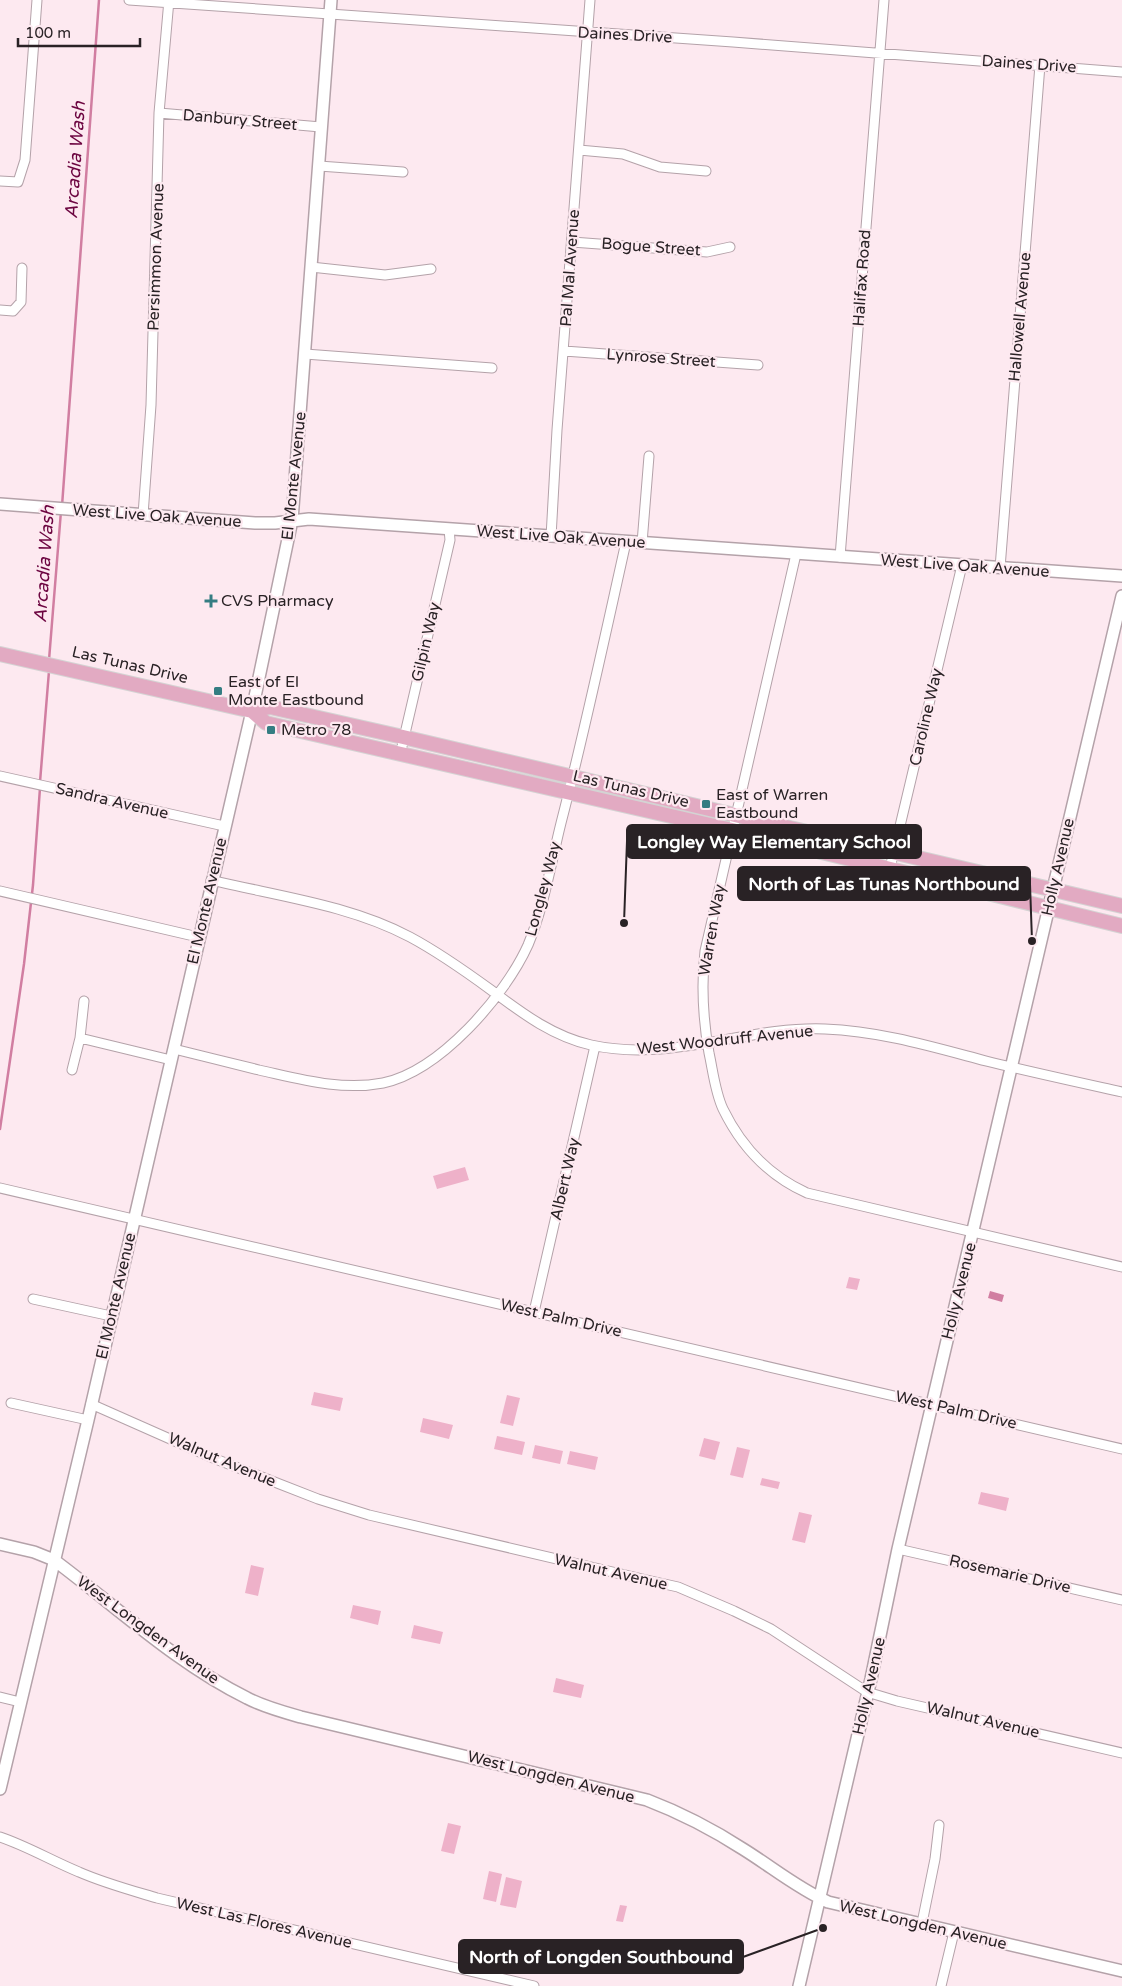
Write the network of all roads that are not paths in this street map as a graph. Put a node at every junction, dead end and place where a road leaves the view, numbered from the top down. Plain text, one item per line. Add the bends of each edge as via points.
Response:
1 (37, 0) edge
2 (129, 0) edge
3 (331, 0) edge
4 (590, 0) edge
5 (884, 0) edge
6 (169, 1) edge
7 (330, 15) junction
8 (588, 33) junction
9 (879, 54) junction
10 (1040, 65) junction
11 (1122, 72) edge
12 (159, 113) junction
13 (322, 127) junction
14 (579, 150) junction
15 (319, 166) junction
16 (706, 171) dead end
17 (403, 172) dead end
18 (0, 181) edge
19 (572, 242) junction
20 (730, 247) dead end
21 (311, 267) junction
22 (22, 268) dead end
23 (432, 269) dead end
24 (0, 310) edge
25 (564, 351) junction
26 (305, 354) junction
27 (758, 365) dead end
28 (492, 368) dead end
29 (649, 456) dead end
30 (0, 504) edge
31 (143, 515) junction
32 (292, 520) junction
33 (449, 529) junction
34 (551, 537) junction
35 (626, 542) junction
36 (642, 542) junction
37 (796, 554) junction
38 (840, 557) junction
39 (962, 565) junction
40 (1000, 568) junction
41 (1122, 576) edge
42 (1122, 596) edge
43 (0, 654) edge
44 (252, 711) junction
45 (404, 737) junction
46 (400, 754) junction
47 (0, 776) edge
48 (572, 778) junction
49 (568, 793) junction
50 (735, 815) junction
51 (224, 826) junction
52 (732, 830) junction
53 (894, 852) junction
54 (890, 868) junction
55 (211, 880) junction
56 (1053, 889) junction
57 (0, 891) edge
58 (1122, 906) edge
59 (1049, 908) junction
60 (1122, 926) edge
61 (198, 937) junction
62 (497, 995) junction
63 (84, 1001) dead end
64 (80, 1038) junction
65 (708, 1044) junction
66 (595, 1046) junction
67 (174, 1049) junction
68 (171, 1060) junction
69 (1012, 1067) junction
70 (72, 1070) dead end
71 (1122, 1092) edge
72 (0, 1188) edge
73 (134, 1219) junction
74 (973, 1232) junction
75 (1122, 1267) edge
76 (33, 1299) dead end
77 (534, 1312) junction
78 (111, 1316) junction
79 (11, 1403) dead end
80 (91, 1404) junction
81 (932, 1404) junction
82 (88, 1420) junction
83 (1122, 1449) edge
84 (0, 1544) edge
85 (898, 1549) junction
86 (54, 1560) junction
87 (1122, 1600) edge
88 (867, 1692) junction
89 (0, 1697) edge
90 (20, 1702) junction
91 (1122, 1753) edge
92 (0, 1789) edge
93 (939, 1824) dead end
94 (0, 1837) edge
95 (820, 1898) junction
96 (922, 1923) junction
97 (954, 1932) junction
98 (1122, 1971) edge
99 (534, 1986) edge
100 (799, 1986) edge
101 (941, 1986) edge

1 - 18 street via 25,160 18,182
2 - 6 street, Daines Drive
3 - 7 street, El Monte Avenue
4 - 8 street, Pal Mal Avenue
5 - 9 street, Halifax Road
6 - 7 street, Daines Drive
6 - 12 street, Persimmon Avenue
7 - 8 street, Daines Drive
7 - 13 street, El Monte Avenue
8 - 9 street, Daines Drive
8 - 14 street, Pal Mal Avenue
9 - 10 street, Daines Drive
9 - 38 street, Halifax Road
10 - 11 street, Daines Drive
10 - 40 street, Hallowell Avenue
12 - 13 street, Danbury Street
12 - 31 street, Persimmon Avenue via 151,405
13 - 15 street, El Monte Avenue
14 - 16 street via 624,154 660,168
14 - 19 street, Pal Mal Avenue
15 - 17 street
15 - 21 street, El Monte Avenue
19 - 20 street, Bogue Street via 706,252
19 - 25 street, Pal Mal Avenue
21 - 23 street via 385,275
21 - 26 street, El Monte Avenue
22 - 24 street via 21,302 13,311
25 - 27 street, Lynrose Street
25 - 34 street, Pal Mal Avenue
26 - 28 street
26 - 32 street, El Monte Avenue
29 - 36 street
30 - 31 street, West Live Oak Avenue
31 - 32 street, West Live Oak Avenue via 255,523
32 - 33 street, West Live Oak Avenue
32 - 44 street, El Monte Avenue
33 - 34 street, West Live Oak Avenue
33 - 45 street, Gilpin Way via 450,540
34 - 35 street, West Live Oak Avenue
35 - 36 street, West Live Oak Avenue
35 - 48 street, Longley Way
36 - 37 street, West Live Oak Avenue
37 - 38 street, West Live Oak Avenue
37 - 50 street, Warren Way
38 - 39 street, West Live Oak Avenue
39 - 40 street, West Live Oak Avenue
39 - 53 street, Caroline Way
40 - 41 street, West Live Oak Avenue
42 - 56 street, Holly Avenue
43 - 44 main road, Las Tunas Drive
44 - 45 main road, Las Tunas Drive via 270,707
44 - 46 main road, Las Tunas Drive via 263,722
44 - 51 street, El Monte Avenue
45 - 46 street, Gilpin Way
45 - 48 main road, Las Tunas Drive
46 - 49 main road, Las Tunas Drive
47 - 51 street, Sandra Avenue
48 - 49 street, Longley Way
48 - 50 main road, Las Tunas Drive
49 - 52 main road, Las Tunas Drive
49 - 62 street, Longley Way via 536,921 527,946
50 - 52 street, Warren Way
50 - 53 main road, Las Tunas Drive
51 - 55 street, El Monte Avenue
52 - 54 main road, Las Tunas Drive
52 - 65 street, Warren Way via 702,975
53 - 54 street, Caroline Way
53 - 56 main road, Las Tunas Drive
54 - 59 main road, Las Tunas Drive
55 - 61 street, El Monte Avenue
55 - 62 street, West Woodruff Avenue via 371,919 438,952
56 - 58 main road, Las Tunas Drive
56 - 59 street, Holly Avenue
57 - 61 street
59 - 60 main road, Las Tunas Drive
59 - 69 street, Holly Avenue
61 - 67 street, El Monte Avenue
62 - 66 street, West Woodruff Avenue via 547,1029
62 - 67 street, Longley Way via 450,1046 428,1063 384,1082 336,1085
63 - 64 street
64 - 68 street
64 - 70 street
65 - 66 street, West Woodruff Avenue via 655,1051
65 - 69 street, West Woodruff Avenue via 801,1029 846,1031 905,1040
65 - 74 street, Warren Way via 722,1108 749,1150 784,1181 823,1198
66 - 77 street, Albert Way
67 - 68 street, El Monte Avenue
68 - 73 street, El Monte Avenue
69 - 71 street, West Woodruff Avenue
69 - 74 street, Holly Avenue
72 - 73 street, West Palm Drive
73 - 77 street, West Palm Drive
73 - 78 street, El Monte Avenue
74 - 75 street, Warren Way
74 - 81 street, Holly Avenue
76 - 78 street
77 - 81 street, West Palm Drive
78 - 80 street, El Monte Avenue
79 - 82 street
80 - 82 street, El Monte Avenue
80 - 88 street, Walnut Avenue via 213,1458 318,1499 370,1515 651,1581 704,1597 771,1629
81 - 83 street, West Palm Drive
81 - 85 street, Holly Avenue
82 - 86 street, El Monte Avenue
84 - 86 street, West Longden Avenue
85 - 87 street, Rosemarie Drive
85 - 88 street, Holly Avenue
86 - 90 street, El Monte Avenue
86 - 95 street, West Longden Avenue via 170,1650 248,1699 301,1717 647,1800 707,1827
88 - 91 street, Walnut Avenue
88 - 95 street, Holly Avenue
89 - 90 street
90 - 92 street, El Monte Avenue
93 - 96 street via 936,1859
94 - 99 street, West Las Flores Avenue via 122,1888
95 - 96 street, West Longden Avenue via 841,1906
95 - 100 street, Holly Avenue
96 - 97 street, West Longden Avenue
97 - 98 street, West Longden Avenue
97 - 101 street

